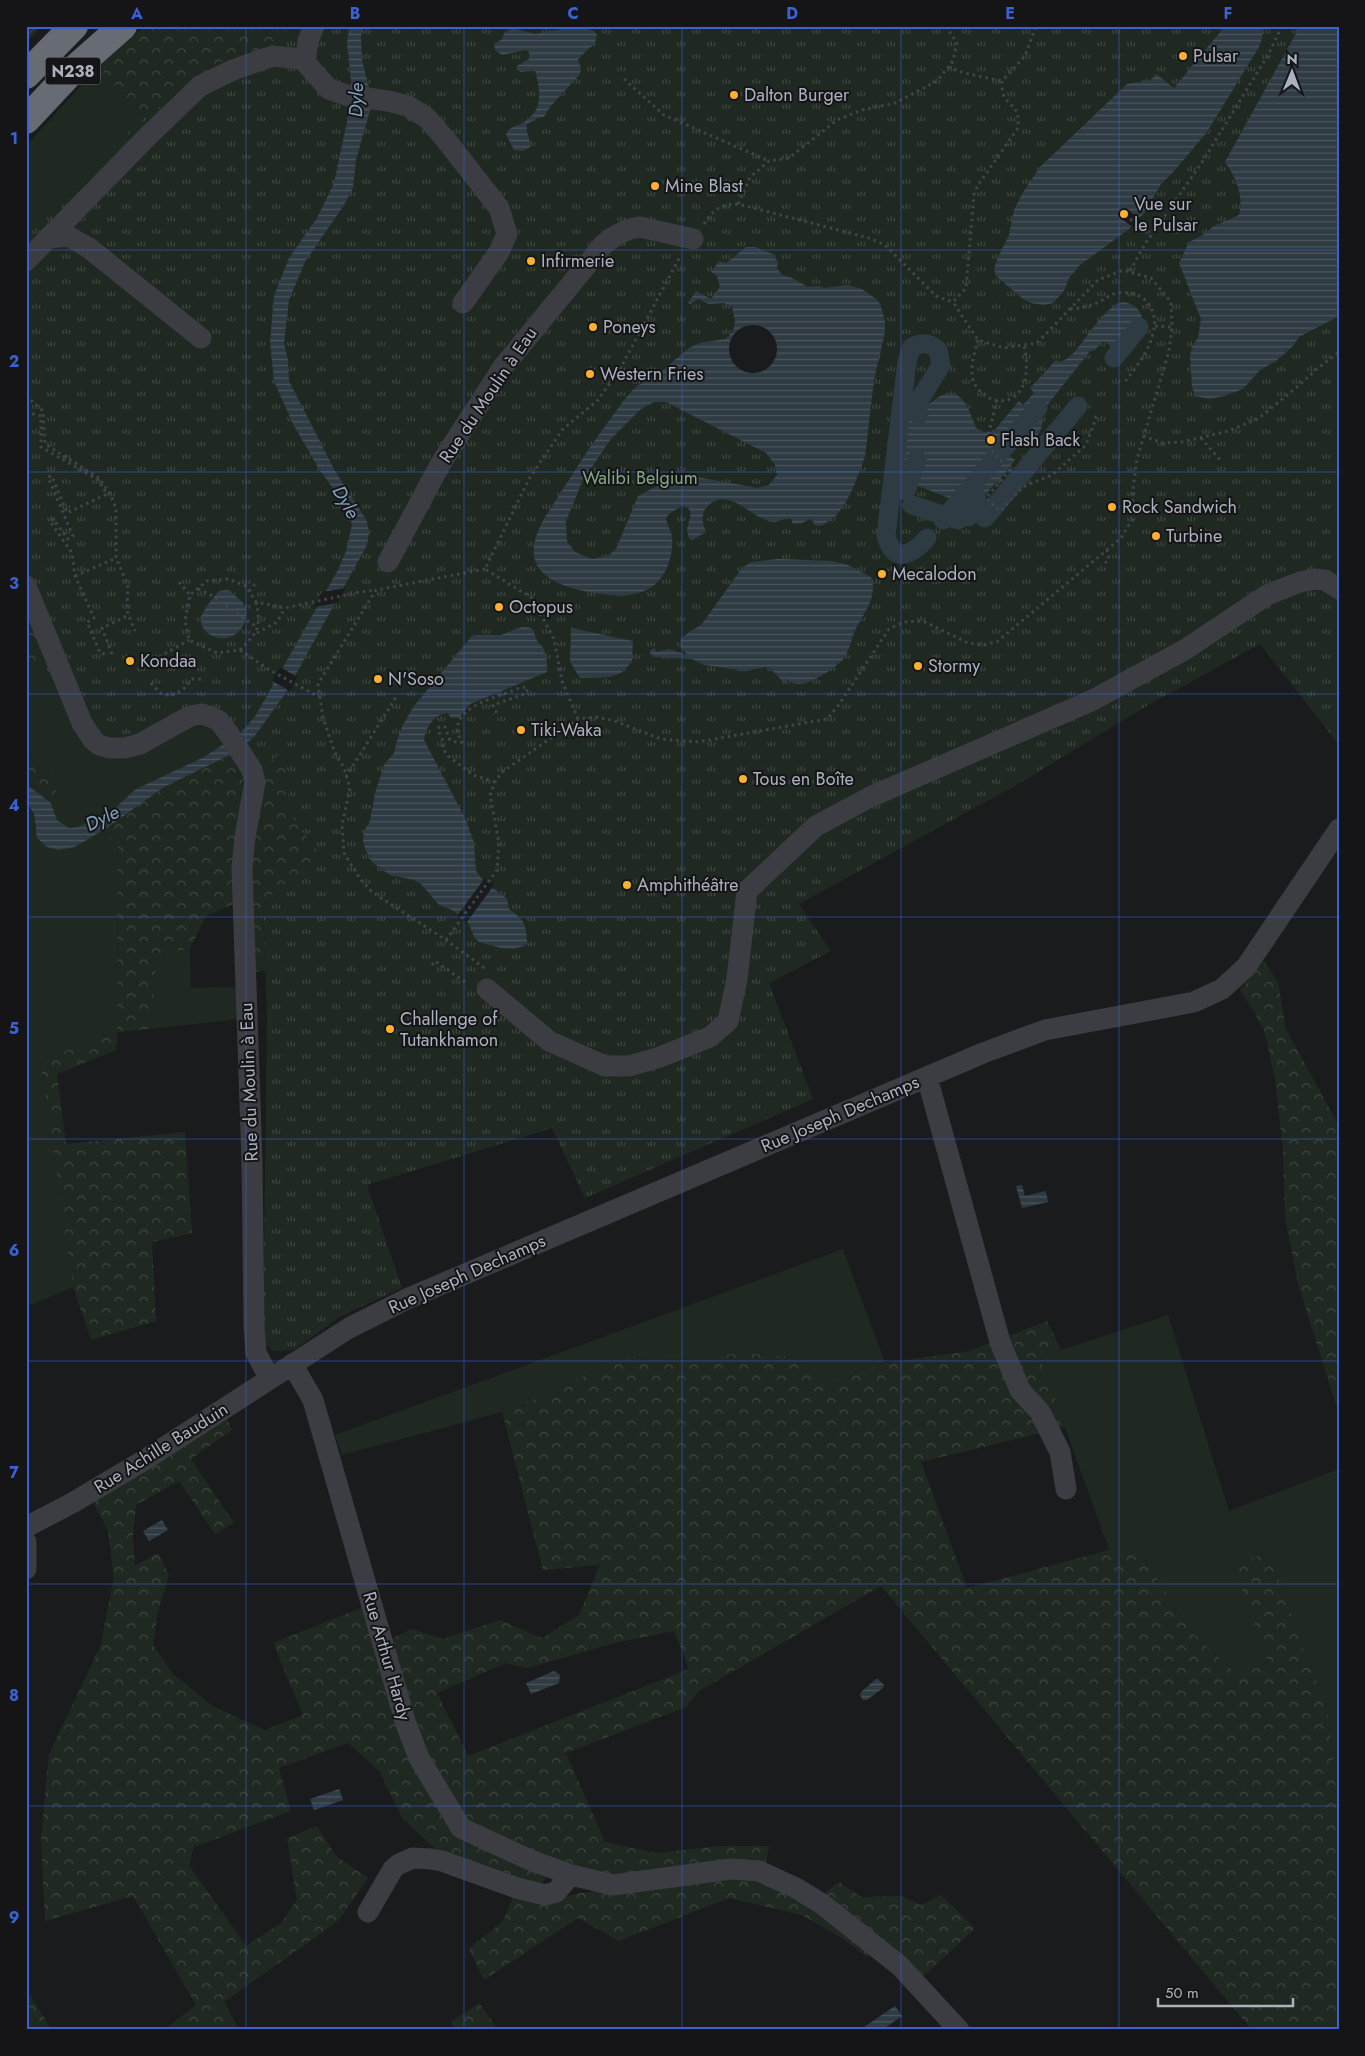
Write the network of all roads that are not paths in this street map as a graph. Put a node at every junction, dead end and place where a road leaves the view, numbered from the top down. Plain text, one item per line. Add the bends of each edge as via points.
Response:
1 (74, 26) edge
2 (123, 26) edge
3 (314, 26) edge
4 (54, 37) edge
5 (305, 63) junction
6 (26, 76) edge
7 (26, 120) edge
8 (82, 204) junction
9 (49, 238) junction
10 (693, 240) road end
11 (89, 248) junction
12 (26, 261) edge
13 (462, 303) dead end
14 (201, 338) dead end
15 (388, 562) dead end
16 (26, 586) edge
17 (1339, 589) edge
18 (1339, 830) edge
19 (491, 983) road end
20 (927, 1077) junction
21 (292, 1364) junction
22 (270, 1379) junction
23 (1066, 1489) dead end
24 (26, 1527) edge
25 (26, 1542) edge
26 (26, 1569) edge
27 (571, 1875) junction
28 (368, 1912) dead end
29 (959, 2030) edge

1 - 4 highway, N238
2 - 7 highway, N238 via 71,72
3 - 5 street
4 - 6 highway, N238
5 - 8 street via 302,59 273,56 200,86
5 - 13 street via 328,89 408,106 427,118 498,208 507,234 499,252
8 - 9 street
8 - 11 street via 80,231
9 - 11 street via 68,236
9 - 12 street
10 - 15 street, Rue du Moulin à Eau via 640,227 604,244 503,368 441,463
11 - 14 street
16 - 22 street, Rue du Moulin à Eau via 82,723 93,740 109,748 124,748 140,744 190,716 202,714 219,722 229,734 253,776 242,889 256,1353
17 - 19 street via 1325,580 1314,579 1267,595 1186,649 1093,700 870,797 816,826 747,891 737,979 728,1021 710,1037 629,1066 605,1066 549,1041
18 - 20 street, Rue Joseph Dechamps via 1246,967 1222,989 1194,1002 1045,1030
20 - 21 street, Rue Joseph Dechamps via 409,1298 349,1328
20 - 23 street via 1000,1342 1020,1390 1040,1412 1060,1452
21 - 22 street, Rue Achille Bauduin
21 - 27 street, Rue Arthur Hardy via 313,1400 406,1724 419,1758 461,1828
22 - 24 street, Rue Achille Bauduin via 138,1464
25 - 26 street
27 - 28 street via 556,1892 545,1895 442,1861 413,1858 393,1869
27 - 29 street, Rue Arthur Hardy via 613,1885 731,1869 759,1872 822,1904 900,1966

